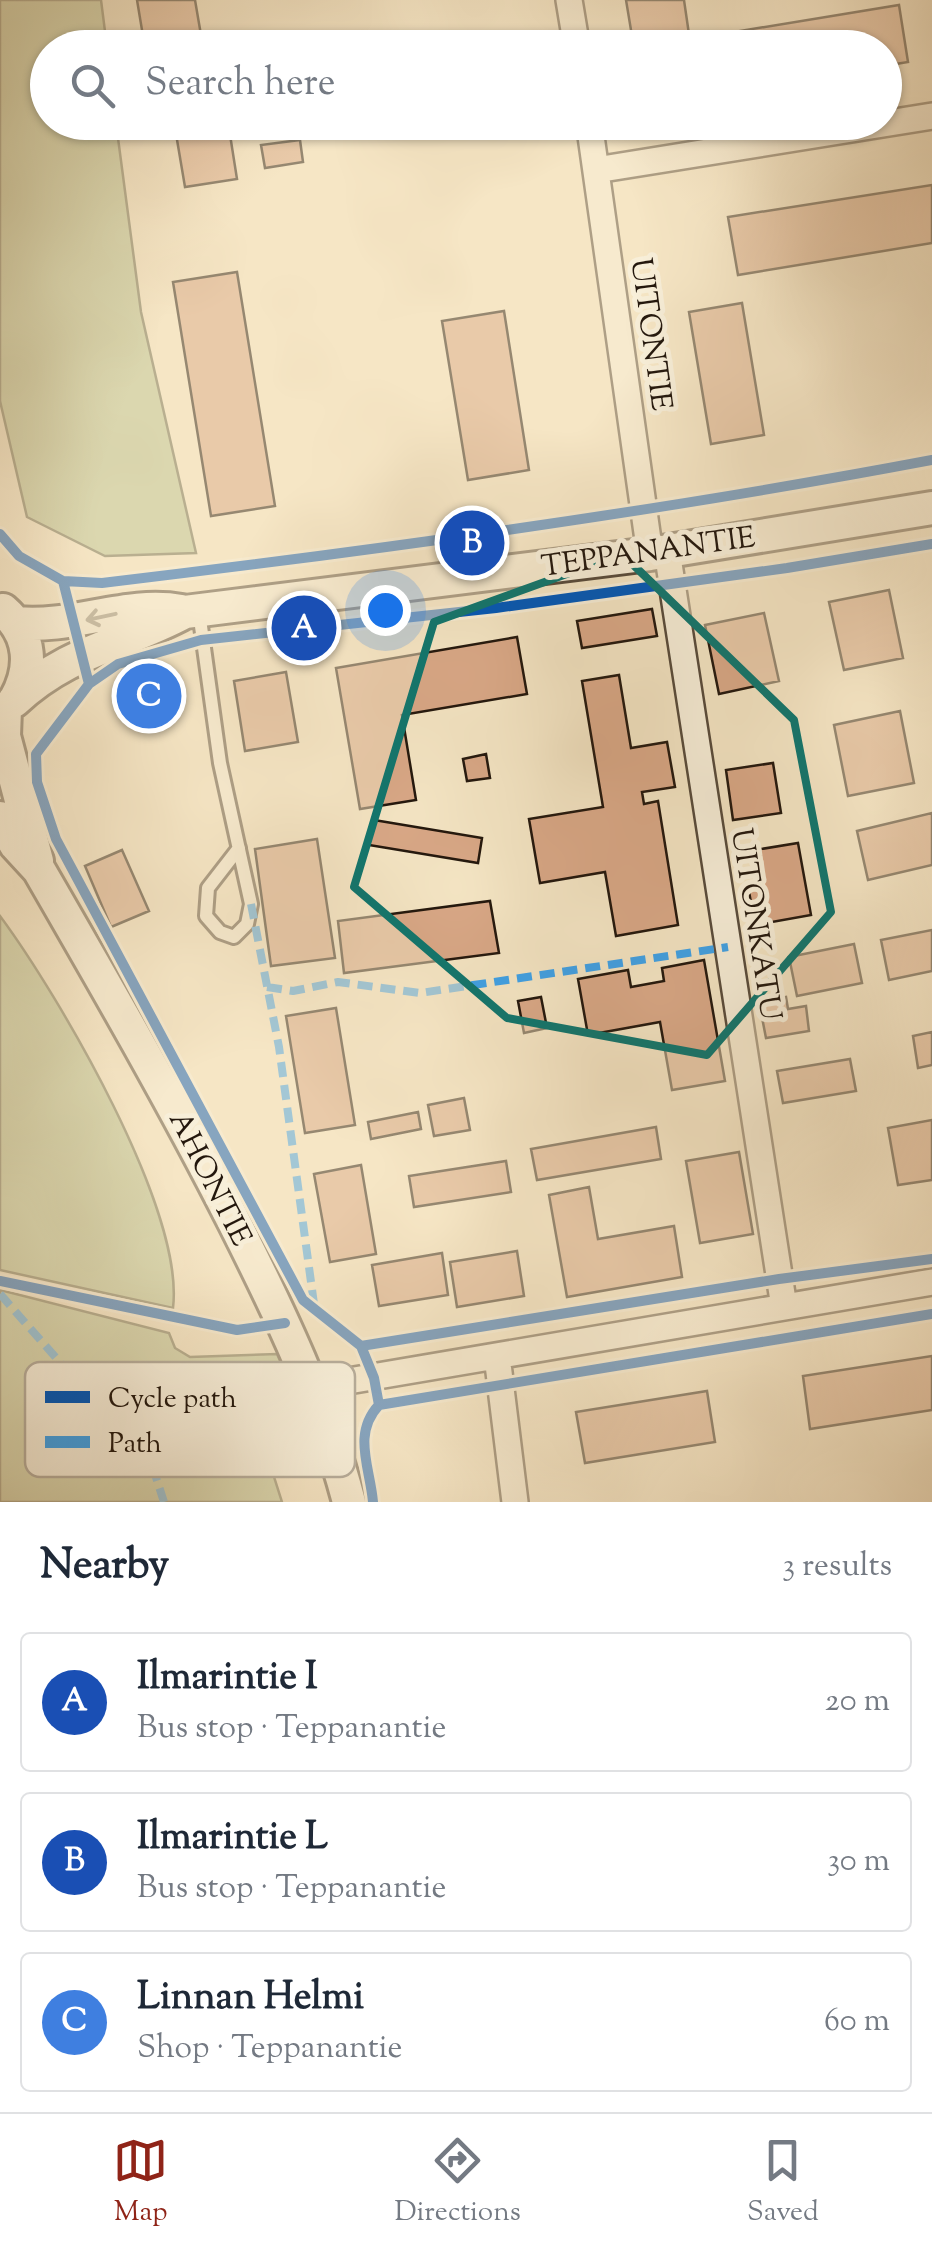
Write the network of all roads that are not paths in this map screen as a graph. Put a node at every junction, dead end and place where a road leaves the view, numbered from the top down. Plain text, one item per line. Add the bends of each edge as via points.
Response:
1 (569, 0) edge
2 (574, 30) edge
3 (932, 116) edge
4 (902, 121) edge
5 (592, 140) edge
6 (783, 140) edge
7 (596, 170) junction
8 (932, 508) edge
9 (658, 552) junction
10 (192, 611) junction
11 (8, 615) edge
12 (6, 708) edge
13 (0, 818) edge
14 (239, 848) junction
15 (39, 870) junction
16 (932, 1282) edge
17 (784, 1307) junction
18 (498, 1356) junction
19 (302, 1362) edge
20 (355, 1380) edge
21 (341, 1477) edge
22 (349, 1502) edge
23 (516, 1502) edge

1 - 2 street
3 - 4 street
5 - 7 street, UITONTIE
6 - 7 street
7 - 9 street, UITONTIE
8 - 9 street, TEPPANANTIE
9 - 10 street, TEPPANANTIE
9 - 17 street, UITONKATU
10 -> 11 street, TEPPANANTIE via 152,606 44,626
10 - 12 street, TEPPANANTIE via 82,654 41,676
10 - 14 lane
11 - 12 street via 28,649 28,668
12 - 15 street, AHONTIE via 4,736
13 - 15 street, AHONTIE
14 - 14 lane via 251,904 247,924 234,937 206,916 208,888
15 - 19 street, AHONTIE via 170,1096
16 - 17 street
17 - 18 street
18 - 20 street
18 - 23 street
21 - 22 street, AHONTIE

